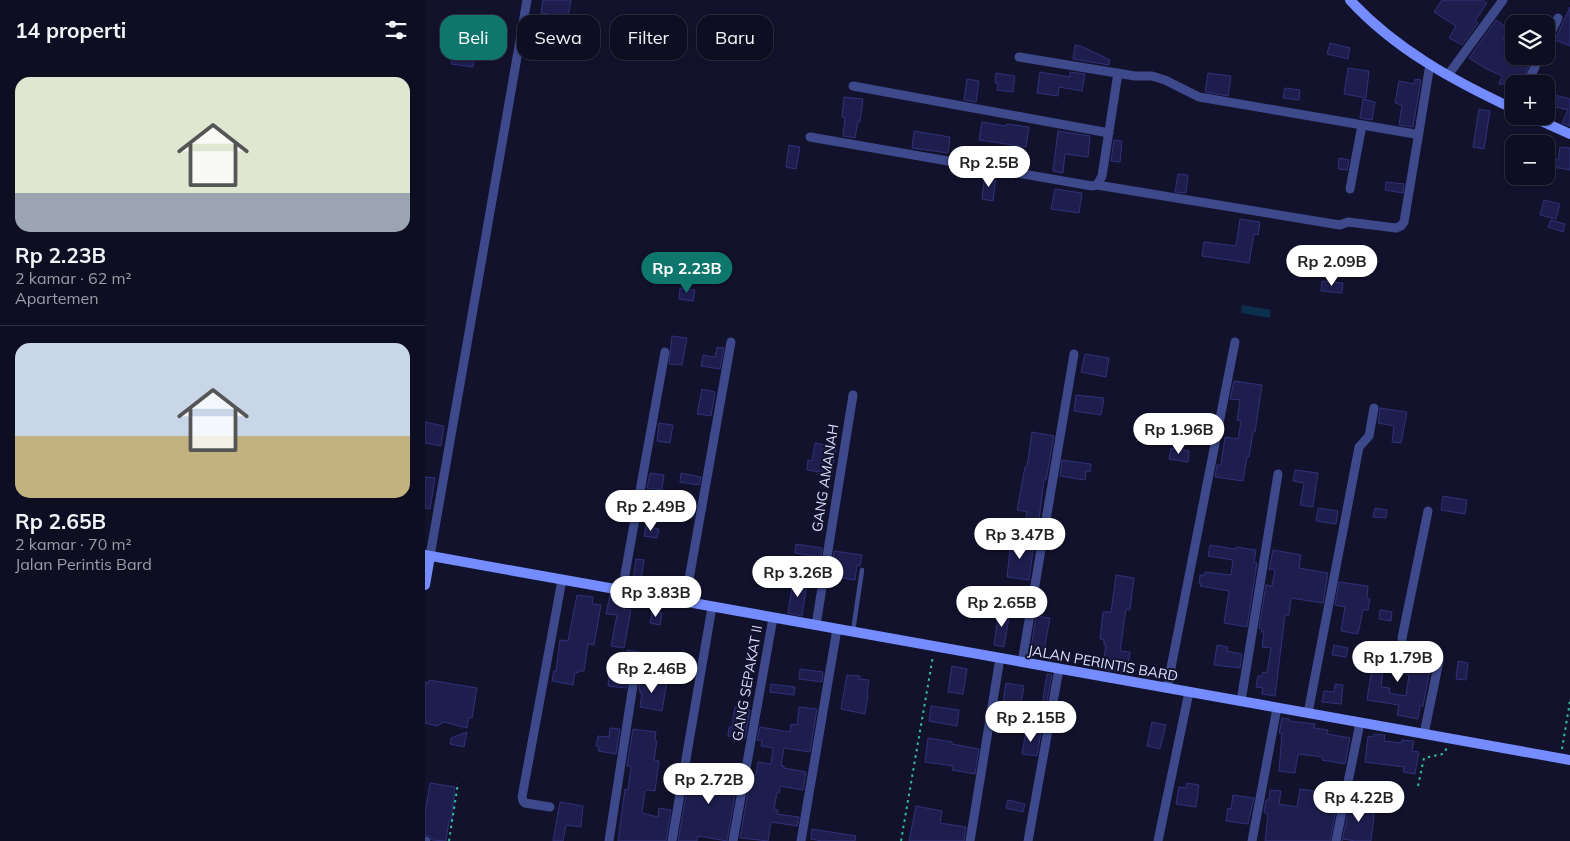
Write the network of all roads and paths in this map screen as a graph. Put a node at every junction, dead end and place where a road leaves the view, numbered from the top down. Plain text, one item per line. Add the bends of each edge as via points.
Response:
1 (527, 0) edge
2 (1350, 0) edge
3 (1503, 0) edge
4 (1558, 18) dead end
5 (1555, 24) edge
6 (1019, 57) dead end
7 (1430, 64) junction
8 (1117, 72) junction
9 (1448, 75) junction
10 (853, 86) dead end
11 (1505, 105) edge
12 (1363, 125) junction
13 (1550, 125) edge
14 (1419, 132) junction
15 (1109, 133) junction
16 (1570, 134) edge
17 (810, 138) dead end
18 (1097, 185) junction
19 (1350, 190) dead end
20 (731, 342) dead end
21 (1235, 342) dead end
22 (665, 352) dead end
23 (1075, 354) dead end
24 (853, 395) dead end
25 (1374, 408) dead end
26 (1278, 474) dead end
27 (1428, 511) dead end
28 (428, 556) edge
29 (862, 570) dead end
30 (562, 580) junction
31 (425, 585) edge
32 (622, 591) junction
33 (685, 602) junction
34 (712, 607) junction
35 (773, 618) junction
36 (816, 625) junction
37 (837, 629) junction
38 (853, 632) junction
39 (935, 647) junction
40 (1000, 658) junction
41 (1022, 662) junction
42 (1059, 669) junction
43 (634, 679) dead end
44 (1167, 688) junction
45 (1189, 692) junction
46 (1570, 701) edge
47 (1241, 702) junction
48 (1277, 708) junction
49 (1308, 714) junction
50 (1360, 723) junction
51 (1424, 734) junction
52 (1452, 739) junction
53 (1565, 759) edge
54 (458, 783) dead end
55 (1418, 786) dead end
56 (550, 807) dead end
57 (449, 841) edge
58 (609, 841) edge
59 (672, 841) edge
60 (733, 841) edge
61 (801, 841) edge
62 (901, 841) edge
63 (970, 841) edge
64 (1028, 841) edge
65 (1158, 841) edge
66 (1252, 841) edge
67 (1336, 841) edge

1 - 28 street
2 - 7 street via 1384,32
3 - 9 street
4 - 5 street
6 - 8 street
7 - 9 street
7 - 14 street
8 - 12 street via 1152,76 1199,97
8 - 15 street
9 - 11 street
10 - 15 street
12 - 14 street
12 - 19 street
13 - 16 street
14 - 18 street via 1404,222 1396,228 1348,222 1340,225
15 - 18 street via 1102,176
17 - 18 street
20 - 33 street
21 - 44 street
22 - 32 street
23 - 41 street
24 - 36 street, GANG AMANAH
25 - 49 street via 1369,436 1359,447
26 - 47 street
27 - 51 street via 1402,638 1402,645 1406,648 1437,655 1439,661
28 - 30 street, JALAN PERINTIS BARD
28 - 31 street
29 - 38 lane
30 - 32 street, JALAN PERINTIS BARD
30 - 56 street via 522,797 525,803
32 - 33 street, JALAN PERINTIS BARD
33 - 34 street, JALAN PERINTIS BARD
34 - 35 street, JALAN PERINTIS BARD
34 - 59 street
35 - 36 street, JALAN PERINTIS BARD
35 - 60 street, GANG SEPAKAT II
36 - 37 street, JALAN PERINTIS BARD
37 - 38 street, JALAN PERINTIS BARD
37 - 61 street
38 - 39 street, JALAN PERINTIS BARD
39 - 40 street, JALAN PERINTIS BARD
39 - 62 path
40 - 41 street, JALAN PERINTIS BARD
40 - 63 street
41 - 42 street, JALAN PERINTIS BARD
42 - 44 street, JALAN PERINTIS BARD
42 - 64 street
43 - 58 street
44 - 45 street, JALAN PERINTIS BARD
45 - 47 street, JALAN PERINTIS BARD
45 - 65 street
46 - 53 path
47 - 48 street, JALAN PERINTIS BARD
48 - 49 street, JALAN PERINTIS BARD
48 - 66 street
49 - 50 street, JALAN PERINTIS BARD
50 - 51 street, JALAN PERINTIS BARD
50 - 67 street
51 - 52 street, JALAN PERINTIS BARD
52 - 53 street, JALAN PERINTIS BARD
52 - 55 path via 1443,754 1424,758
54 - 57 path

